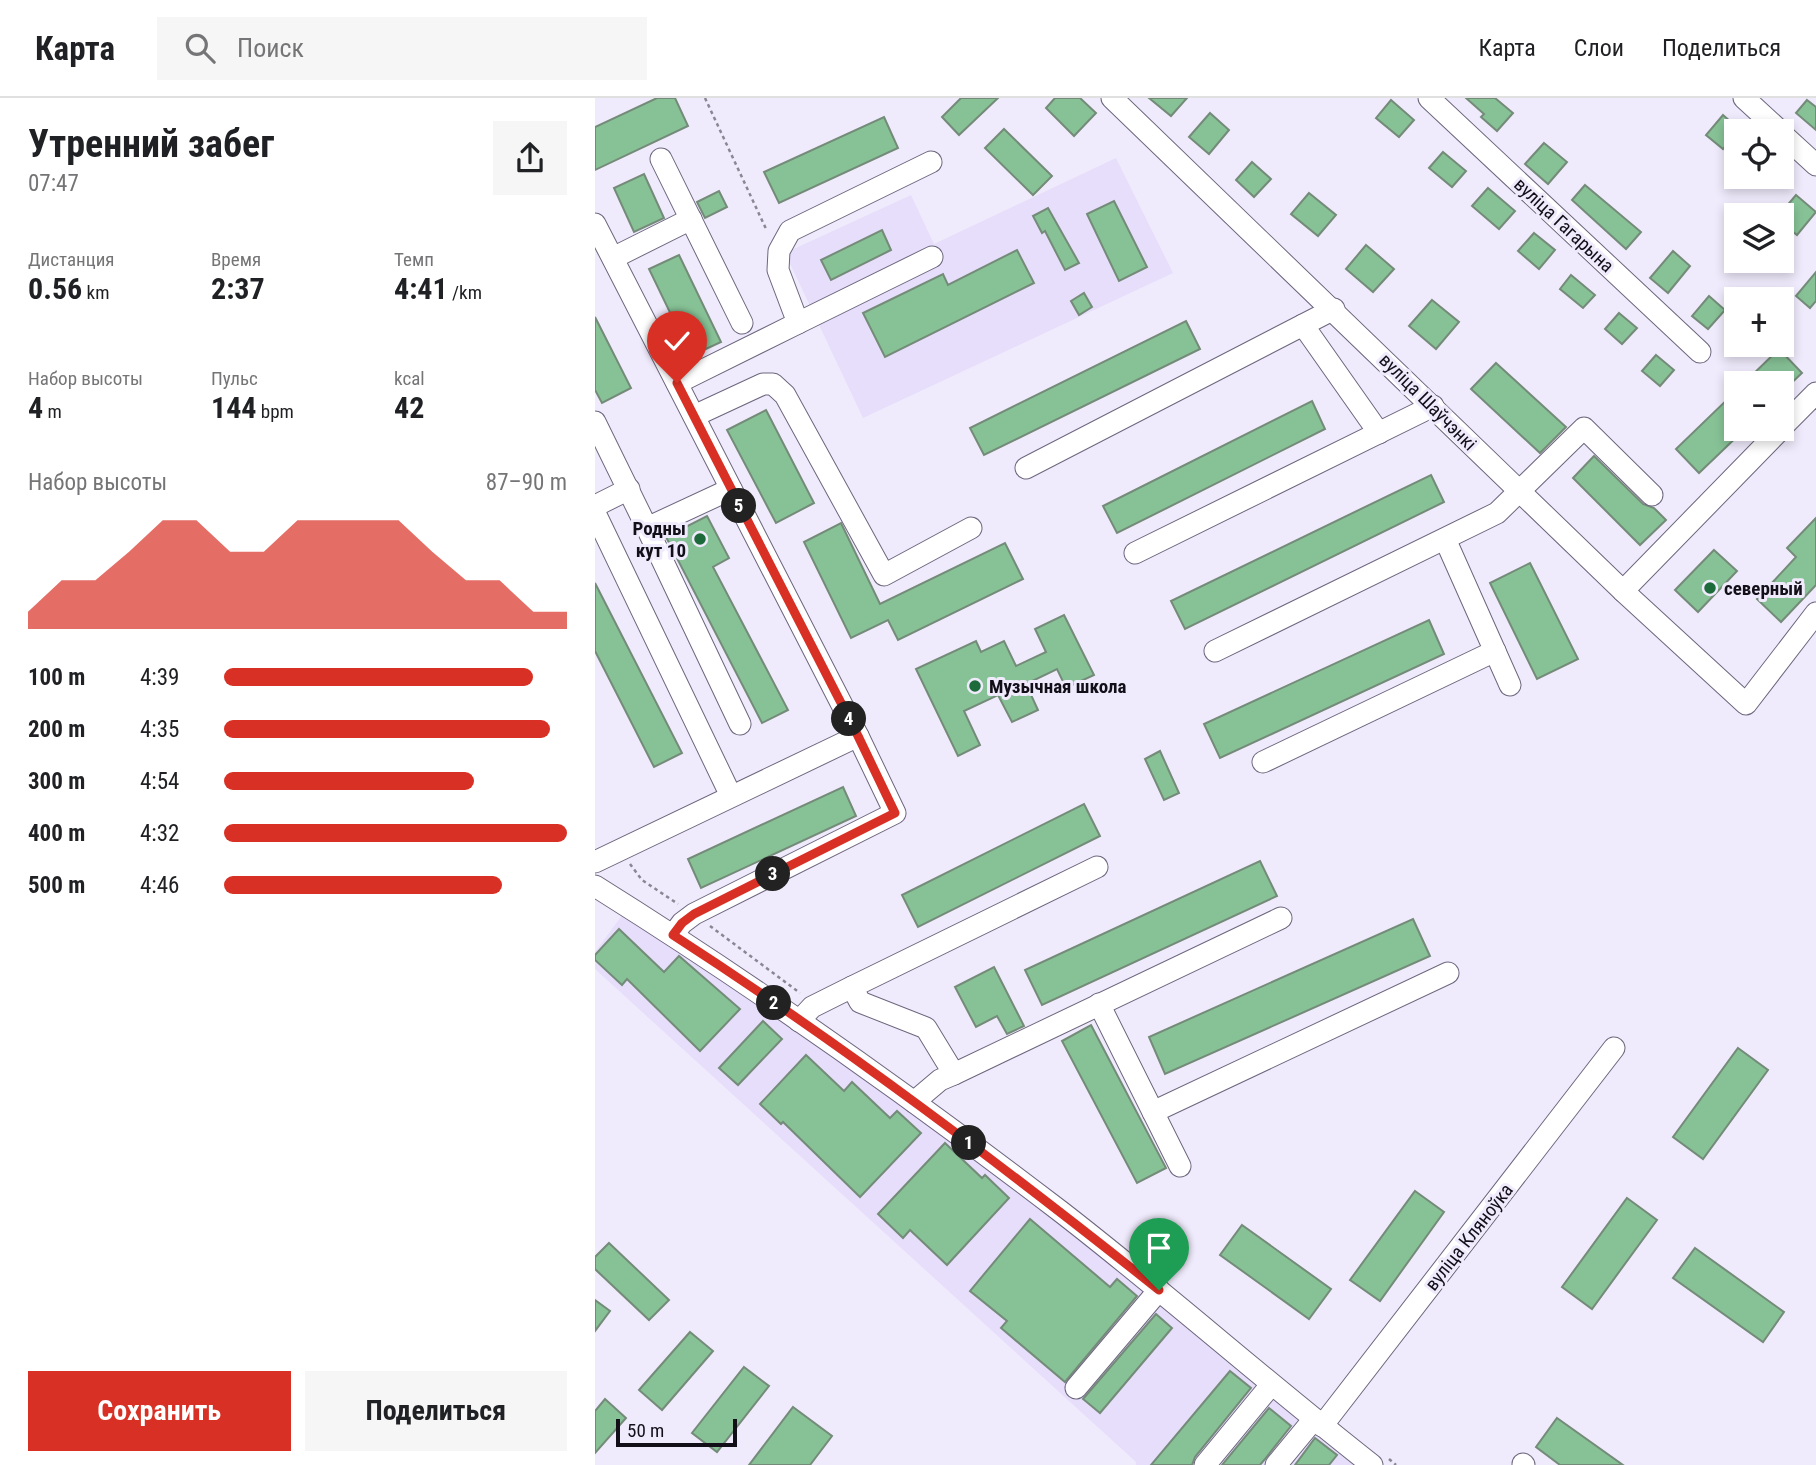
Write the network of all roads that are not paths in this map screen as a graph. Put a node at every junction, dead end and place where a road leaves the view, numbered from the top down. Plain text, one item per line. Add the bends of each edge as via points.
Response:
1 (1112, 98) edge
2 (1429, 98) edge
3 (1744, 98) edge
4 (1767, 119) edge
5 (1794, 144) edge
6 (661, 159) dead end
7 (931, 162) dead end
8 (1816, 165) edge
9 (691, 219) junction
10 (595, 224) edge
11 (932, 257) dead end
12 (613, 258) junction
13 (1334, 309) junction
14 (742, 323) dead end
15 (799, 323) junction
16 (1303, 325) junction
17 (1700, 352) dead end
18 (677, 383) junction
19 (1816, 393) edge
20 (1433, 406) junction
21 (1794, 415) edge
22 (694, 416) junction
23 (595, 422) edge
24 (1379, 433) junction
25 (1768, 441) edge
26 (1026, 468) dead end
27 (629, 489) junction
28 (731, 489) junction
29 (1519, 491) junction
30 (1652, 495) dead end
31 (595, 506) edge
32 (595, 513) edge
33 (647, 528) junction
34 (971, 528) dead end
35 (1445, 539) junction
36 (1135, 553) dead end
37 (1623, 591) junction
38 (1816, 613) edge
39 (1215, 651) dead end
40 (1495, 651) junction
41 (1510, 685) dead end
42 (740, 724) dead end
43 (858, 736) junction
44 (1263, 762) dead end
45 (731, 796) junction
46 (595, 862) edge
47 (1097, 867) dead end
48 (595, 886) edge
49 (1281, 918) dead end
50 (673, 935) junction
51 (1448, 973) dead end
52 (852, 987) junction
53 (1099, 1004) junction
54 (799, 1021) junction
55 (1614, 1048) dead end
56 (954, 1074) junction
57 (914, 1102) junction
58 (1153, 1112) junction
59 (1180, 1166) dead end
60 (1159, 1290) junction
61 (1272, 1385) junction
62 (1076, 1388) dead end
63 (1318, 1423) junction
64 (1348, 1458) edge
65 (1205, 1465) edge
66 (1276, 1465) edge
67 (1372, 1465) edge

1 - 13 street, вуліца Шаўчэнкі
2 - 17 street, вуліца Гагарына
3 - 4 street
5 - 8 street
6 - 9 street
7 - 15 street via 790,231 779,251 778,270
9 - 12 street
9 - 14 street
10 - 12 street
11 - 15 street
12 - 18 street
13 - 16 street
13 - 20 street, вуліца Шаўчэнкі
15 - 18 street
16 - 24 street
16 - 26 street
18 - 22 street
19 - 21 street
20 - 24 street
20 - 29 street, вуліца Шаўчэнкі
22 - 28 street
22 - 34 street via 763,384 773,384 785,396 884,575
23 - 27 street
24 - 36 street
25 - 37 street
27 - 31 street
27 - 33 street
28 - 33 street
28 - 43 street
29 - 30 street via 1584,428
29 - 35 street via 1497,513
29 - 37 street, вуліца Шаўчэнкі
32 - 45 street
33 - 42 street
35 - 39 street
35 - 40 street
37 - 38 street, вуліца Шаўчэнкі via 1746,704
40 - 41 street
40 - 44 street
43 - 45 street
43 - 50 street via 895,813 694,914
45 - 46 street
47 - 52 street
48 - 50 street
49 - 53 street
50 - 54 street
51 - 58 street
52 - 54 street via 812,1007
52 - 56 street via 860,1002 926,1028
53 - 56 street
53 - 58 street
54 - 57 street
55 - 63 street, вуліца Кляноўка
56 - 57 street
57 - 60 street
58 - 59 street
60 - 61 street
60 - 62 street
61 - 63 street
61 - 65 street
63 - 64 street
63 - 66 street, вуліца Кляноўка
64 - 67 street

